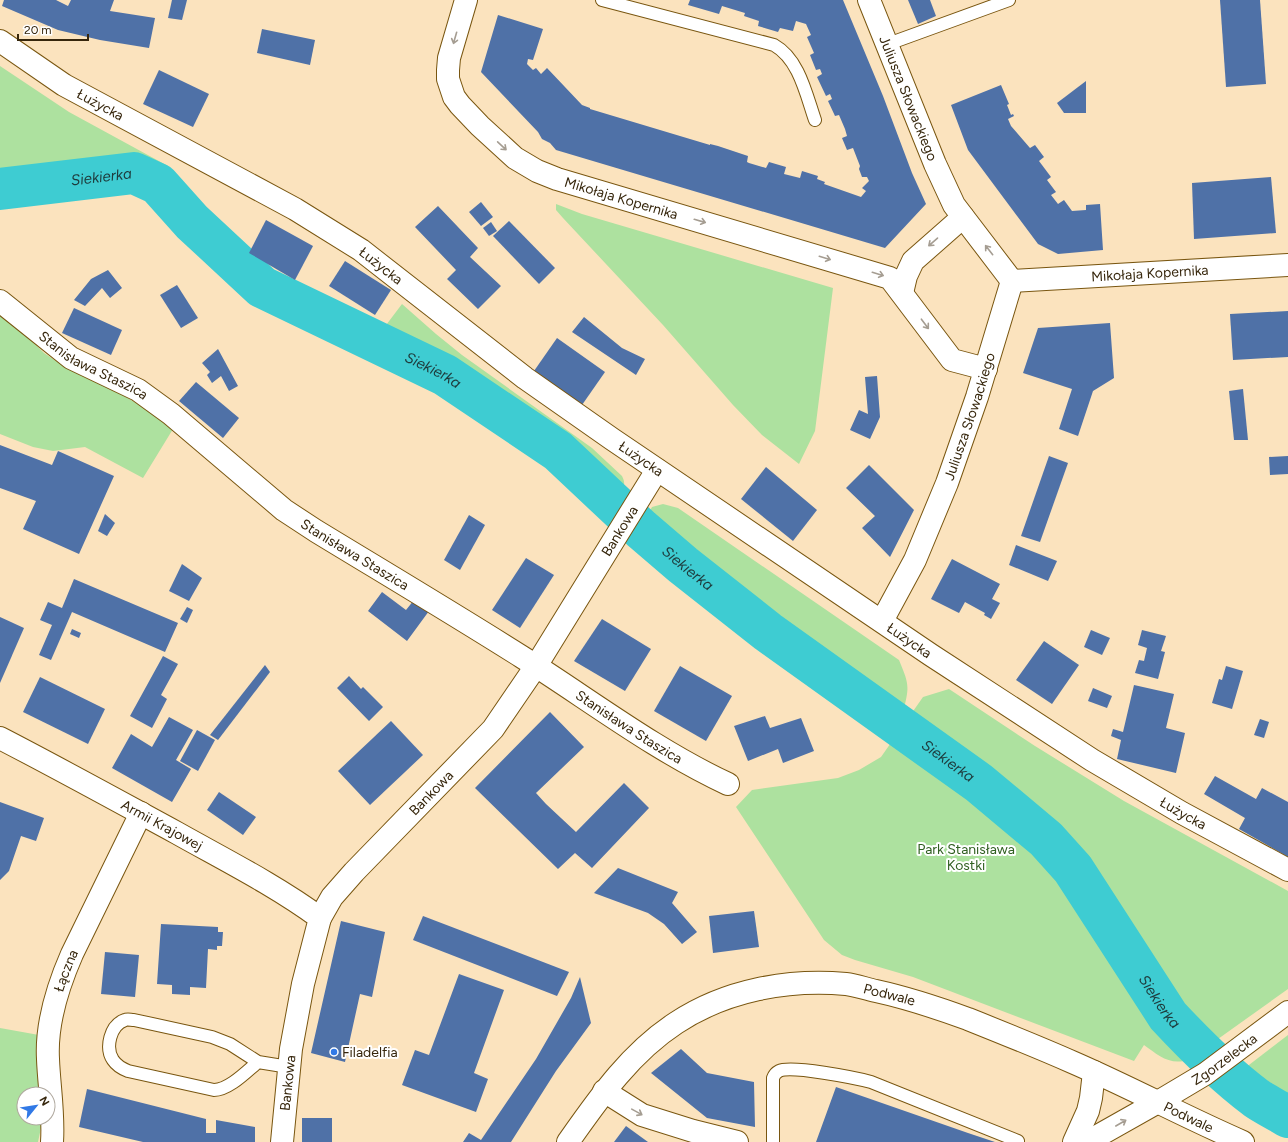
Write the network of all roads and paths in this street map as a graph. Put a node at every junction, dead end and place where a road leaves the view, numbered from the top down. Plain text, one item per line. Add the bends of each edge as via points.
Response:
1 (466, 0) edge
2 (602, 0) edge
3 (869, 0) edge
4 (1009, 0) edge
5 (0, 41) edge
6 (888, 44) junction
7 (815, 120) dead end
8 (962, 217) junction
9 (1288, 265) edge
10 (1012, 281) junction
11 (902, 293) junction
12 (0, 301) edge
13 (986, 369) junction
14 (657, 470) junction
15 (882, 621) junction
16 (536, 666) junction
17 (0, 738) edge
18 (728, 784) dead end
19 (141, 813) junction
20 (1288, 870) edge
21 (320, 918) junction
22 (1288, 1012) edge
23 (258, 1062) junction
24 (289, 1067) junction
25 (1094, 1072) junction
26 (604, 1091) junction
27 (1158, 1102) junction
28 (714, 1140) edge
29 (1018, 1141) dead end
30 (52, 1142) edge
31 (282, 1142) edge
32 (568, 1142) edge
33 (737, 1142) edge
34 (773, 1142) edge
35 (1074, 1142) edge
36 (1087, 1142) edge
37 (1243, 1142) edge

1 -> 11 street, Mikołaja Kopernika via 450,58 450,88 460,105 475,121 523,164 557,179 890,278
2 - 7 lane via 769,43 779,48 794,65
3 - 6 street, Juliusza Słowackiego
4 - 6 lane
5 - 14 street, Łużycka via 64,85 295,209 361,250 525,378
6 - 8 street, Juliusza Słowackiego via 944,185
10 -> 8 street, Juliusza Słowackiego
8 -> 11 street via 913,261
9 - 10 street, Mikołaja Kopernika
10 - 13 street, Juliusza Słowackiego
11 -> 13 street, Mikołaja Kopernika via 952,360
12 - 16 street, Stanisława Staszica via 71,358 138,390 171,414 284,510
13 - 15 street, Juliusza Słowackiego via 962,441 915,560
14 - 15 street, Łużycka
14 - 16 street, Bankowa
15 - 20 street, Łużycka via 1092,760 1182,813
16 - 18 street, Stanisława Staszica via 621,723
16 - 21 street, Bankowa via 493,729 354,872 332,898
17 - 19 street, Armii Krajowej
19 - 21 street, Armii Krajowej via 257,878
19 - 30 street, Łączna via 64,971 52,1016 48,1051
21 - 24 street, Bankowa via 303,984
22 - 27 street, Zgorzelecka via 1205,1074
23 - 23 lane via 230,1044 212,1037 134,1020 125,1020 117,1025 109,1042 113,1060 121,1068 214,1090 229,1085
23 - 24 lane
24 - 31 street, Bankowa
25 - 26 street, Podwale via 918,1001 848,984 806,983 744,992 686,1016 636,1055
25 - 27 street, Podwale
25 - 35 street via 1088,1112
26 -> 28 street via 642,1115
26 - 32 street, Podwale
36 -> 27 street, Zgorzelecka
27 - 37 street, Podwale
28 - 33 street
29 - 34 lane via 871,1082 852,1077 786,1070 778,1071 773,1078

